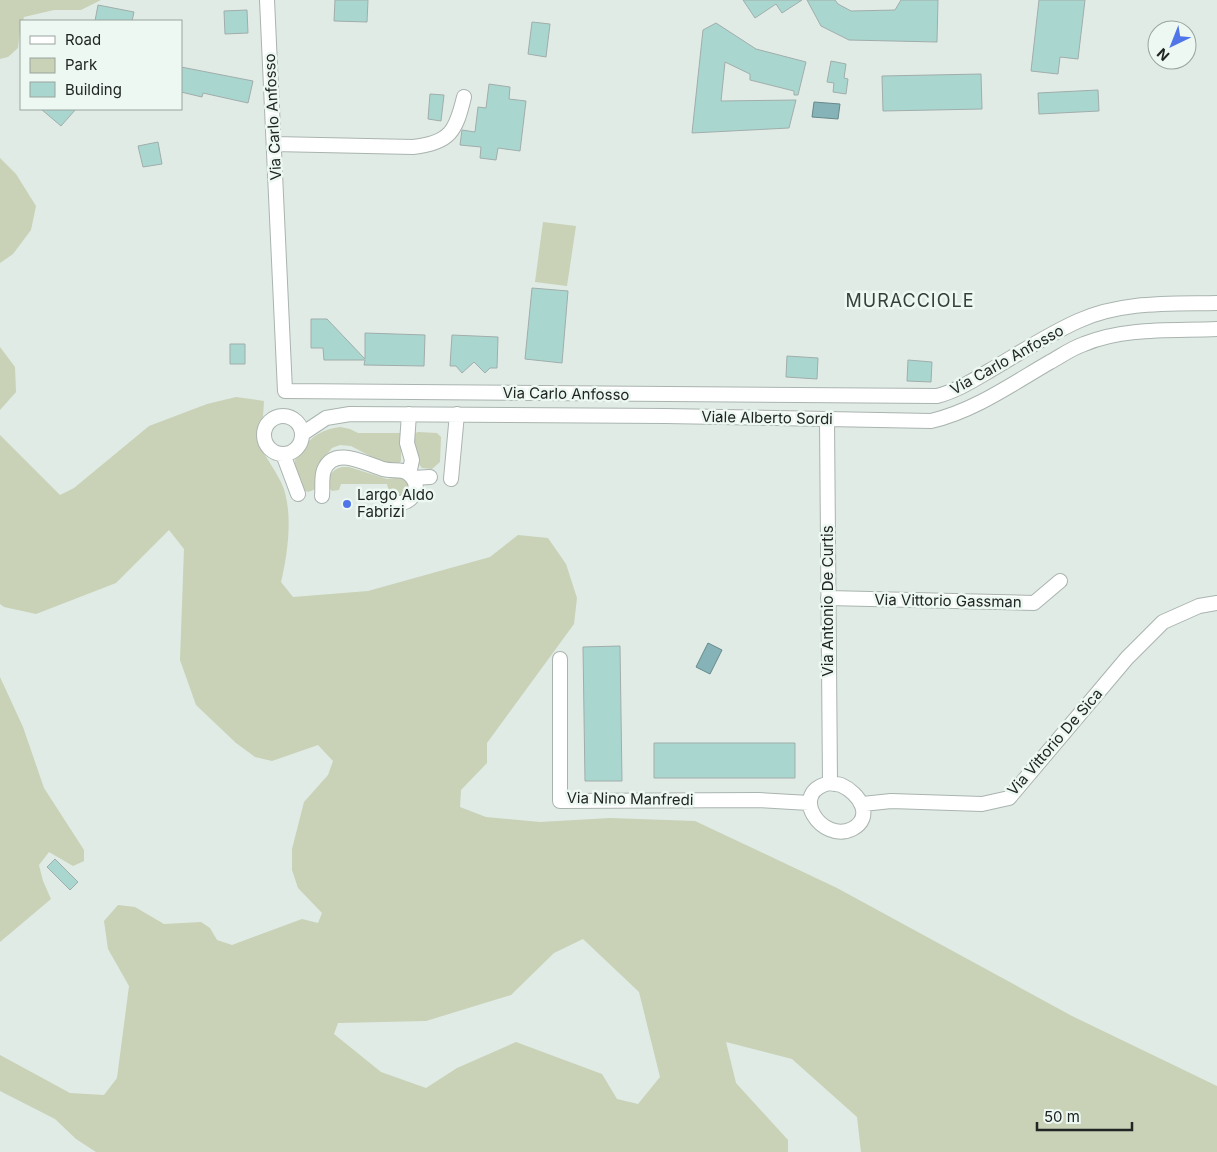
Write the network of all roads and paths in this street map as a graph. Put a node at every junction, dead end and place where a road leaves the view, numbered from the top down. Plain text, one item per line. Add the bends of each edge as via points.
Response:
1 (267, 0) edge
2 (464, 97) dead end
3 (274, 144) junction
4 (1217, 303) edge
5 (1217, 329) edge
6 (285, 391) junction
7 (664, 395) junction
8 (409, 414) junction
9 (457, 414) junction
10 (283, 415) junction
11 (665, 416) junction
12 (827, 420) junction
13 (302, 434) junction
14 (283, 454) junction
15 (411, 476) junction
16 (430, 477) dead end
17 (451, 479) dead end
18 (298, 494) dead end
19 (322, 496) dead end
20 (385, 498) dead end
21 (1060, 581) dead end
22 (828, 598) junction
23 (1217, 603) edge
24 (560, 659) dead end
25 (830, 783) junction
26 (809, 803) junction
27 (863, 804) junction

1 - 3 street, Via Carlo Anfosso
2 - 3 street via 459,119 450,135 428,146
3 - 6 street, Via Carlo Anfosso
4 - 7 street, Via Carlo Anfosso via 1132,307 1079,320 959,388 938,396
5 - 12 street, Viale Alberto Sordi via 1132,332 1095,340 971,408 946,418 931,421
6 - 7 street, Via Carlo Anfosso
6 - 10 street
7 - 11 street
8 - 9 street, Viale Alberto Sordi
8 - 13 street, Viale Alberto Sordi via 350,414 326,418
8 - 15 street via 407,443 412,460
9 - 11 street, Viale Alberto Sordi
9 - 17 street
10 - 13 street via 296,420
10 - 14 street via 267,422 263,438 273,452
11 - 12 street, Viale Alberto Sordi
12 - 22 street, Via Antonio De Curtis
13 - 14 street via 298,447
14 - 18 street
15 - 16 street
15 - 19 street via 399,470 386,470 340,457 324,469
15 - 20 street via 416,489 411,499 401,504
21 - 22 street, Via Vittorio Gassman via 1034,603
22 - 25 street, Via Antonio De Curtis
23 - 27 street, Via Vittorio De Sica via 1199,606 1163,622 1127,658 1009,798 982,804 891,801
24 - 26 street, Via Nino Manfredi via 560,801 758,800
25 - 26 street via 820,785
25 - 27 street via 841,785
26 - 27 street via 813,816 834,831 848,831 858,826 864,814

